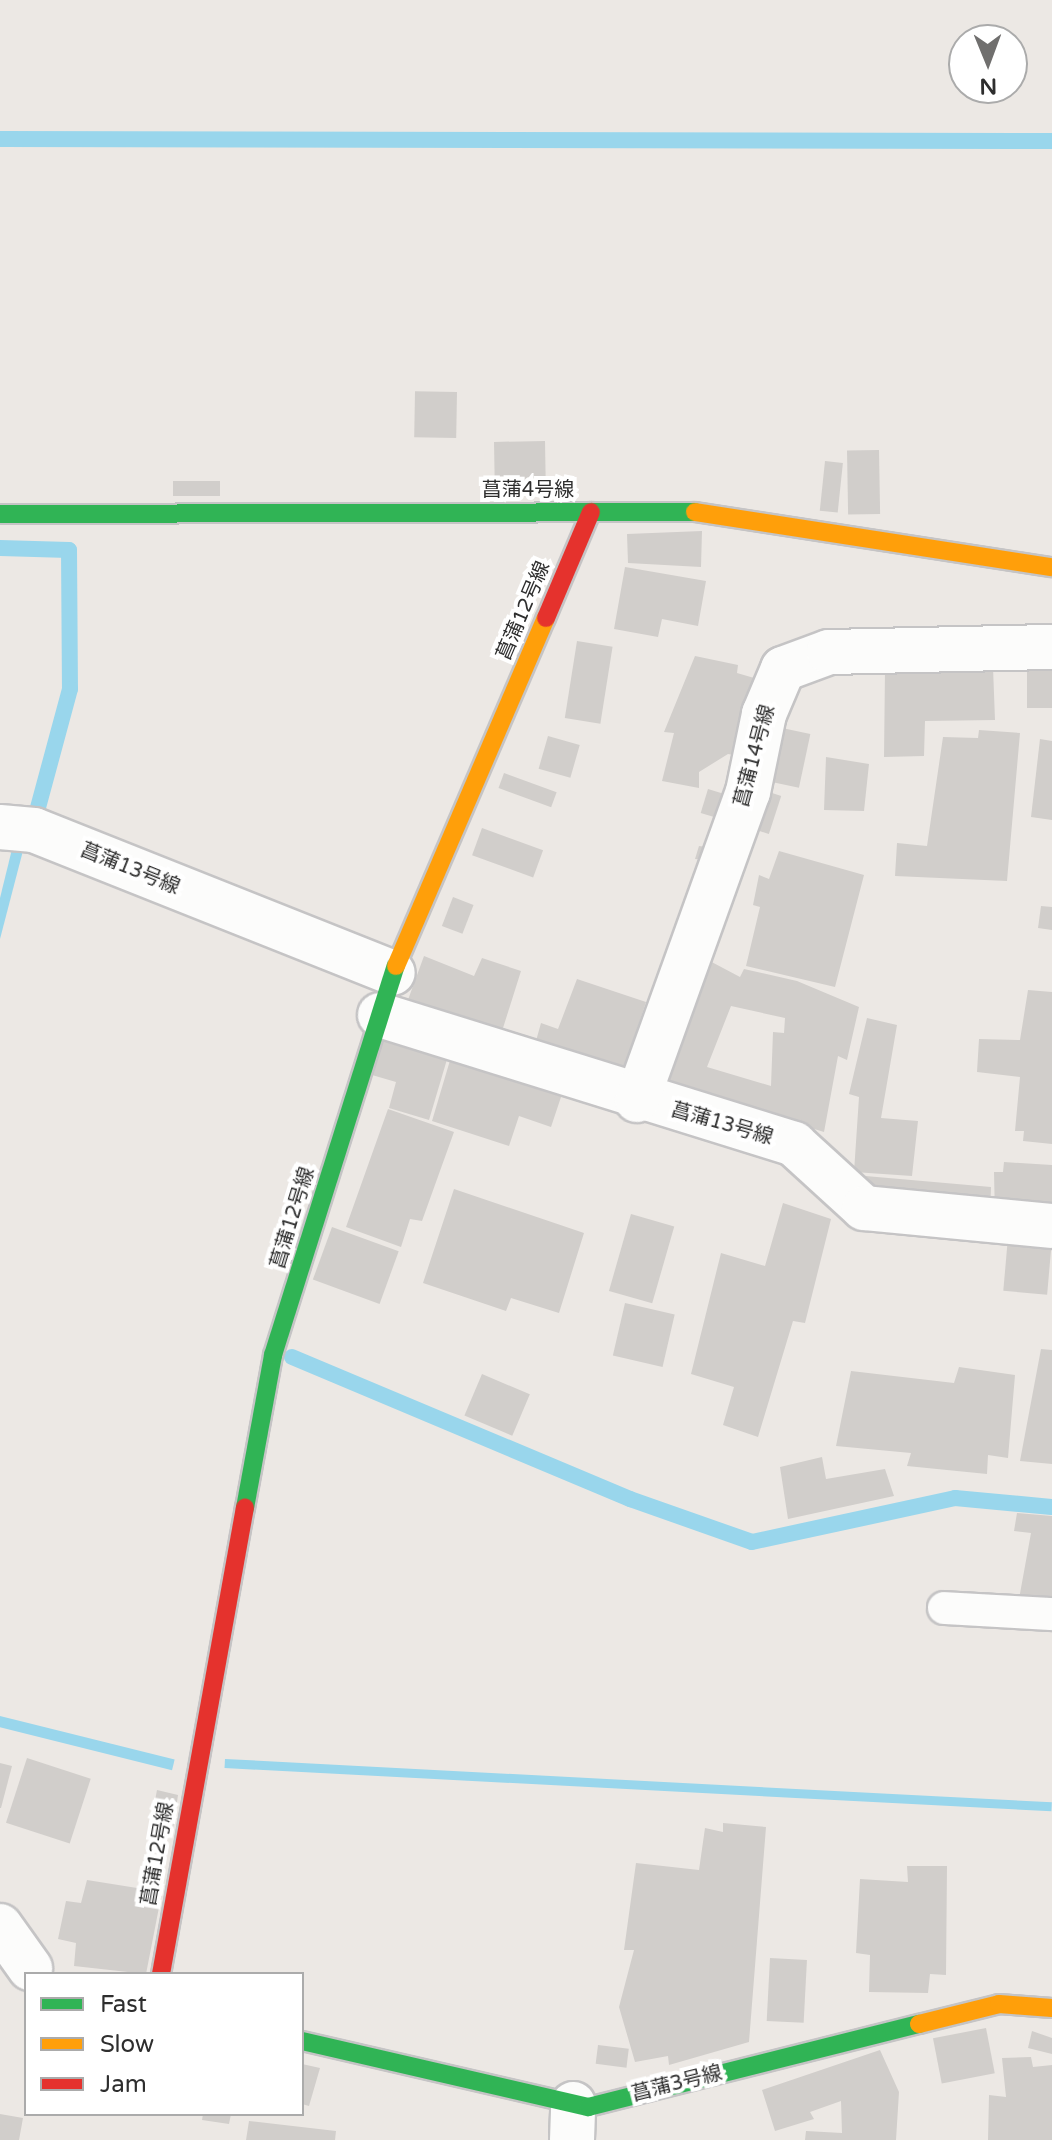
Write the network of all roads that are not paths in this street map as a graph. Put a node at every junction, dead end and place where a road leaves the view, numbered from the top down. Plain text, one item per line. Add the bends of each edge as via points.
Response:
1 (591, 512) junction
2 (0, 514) edge
3 (1052, 567) edge
4 (1052, 647) edge
5 (0, 827) edge
6 (393, 973) junction
7 (380, 1015) junction
8 (637, 1100) junction
9 (1052, 1226) edge
10 (944, 1608) dead end
11 (1052, 1614) edge
12 (0, 1926) edge
13 (24, 1972) edge
14 (161, 1972) edge
15 (1052, 2008) edge
16 (304, 2042) edge
17 (572, 2122) edge

1 - 2 street, 菖蒲4号線
1 - 3 street, 菖蒲4号線 via 719,512
1 - 6 street, 菖蒲12号線
4 - 8 street, 菖蒲14号線 via 829,652 783,669 764,714 748,792
5 - 6 street, 菖蒲13号線 via 34,830
6 - 7 street, 菖蒲12号線
7 - 8 street, 菖蒲13号線
7 - 14 street, 菖蒲12号線 via 273,1355
8 - 9 street, 菖蒲13号線 via 794,1144 864,1208
10 - 11 lane
12 - 13 street
15 - 17 street, 菖蒲3号線 via 999,2004 588,2107
16 - 17 street, 菖蒲3号線

